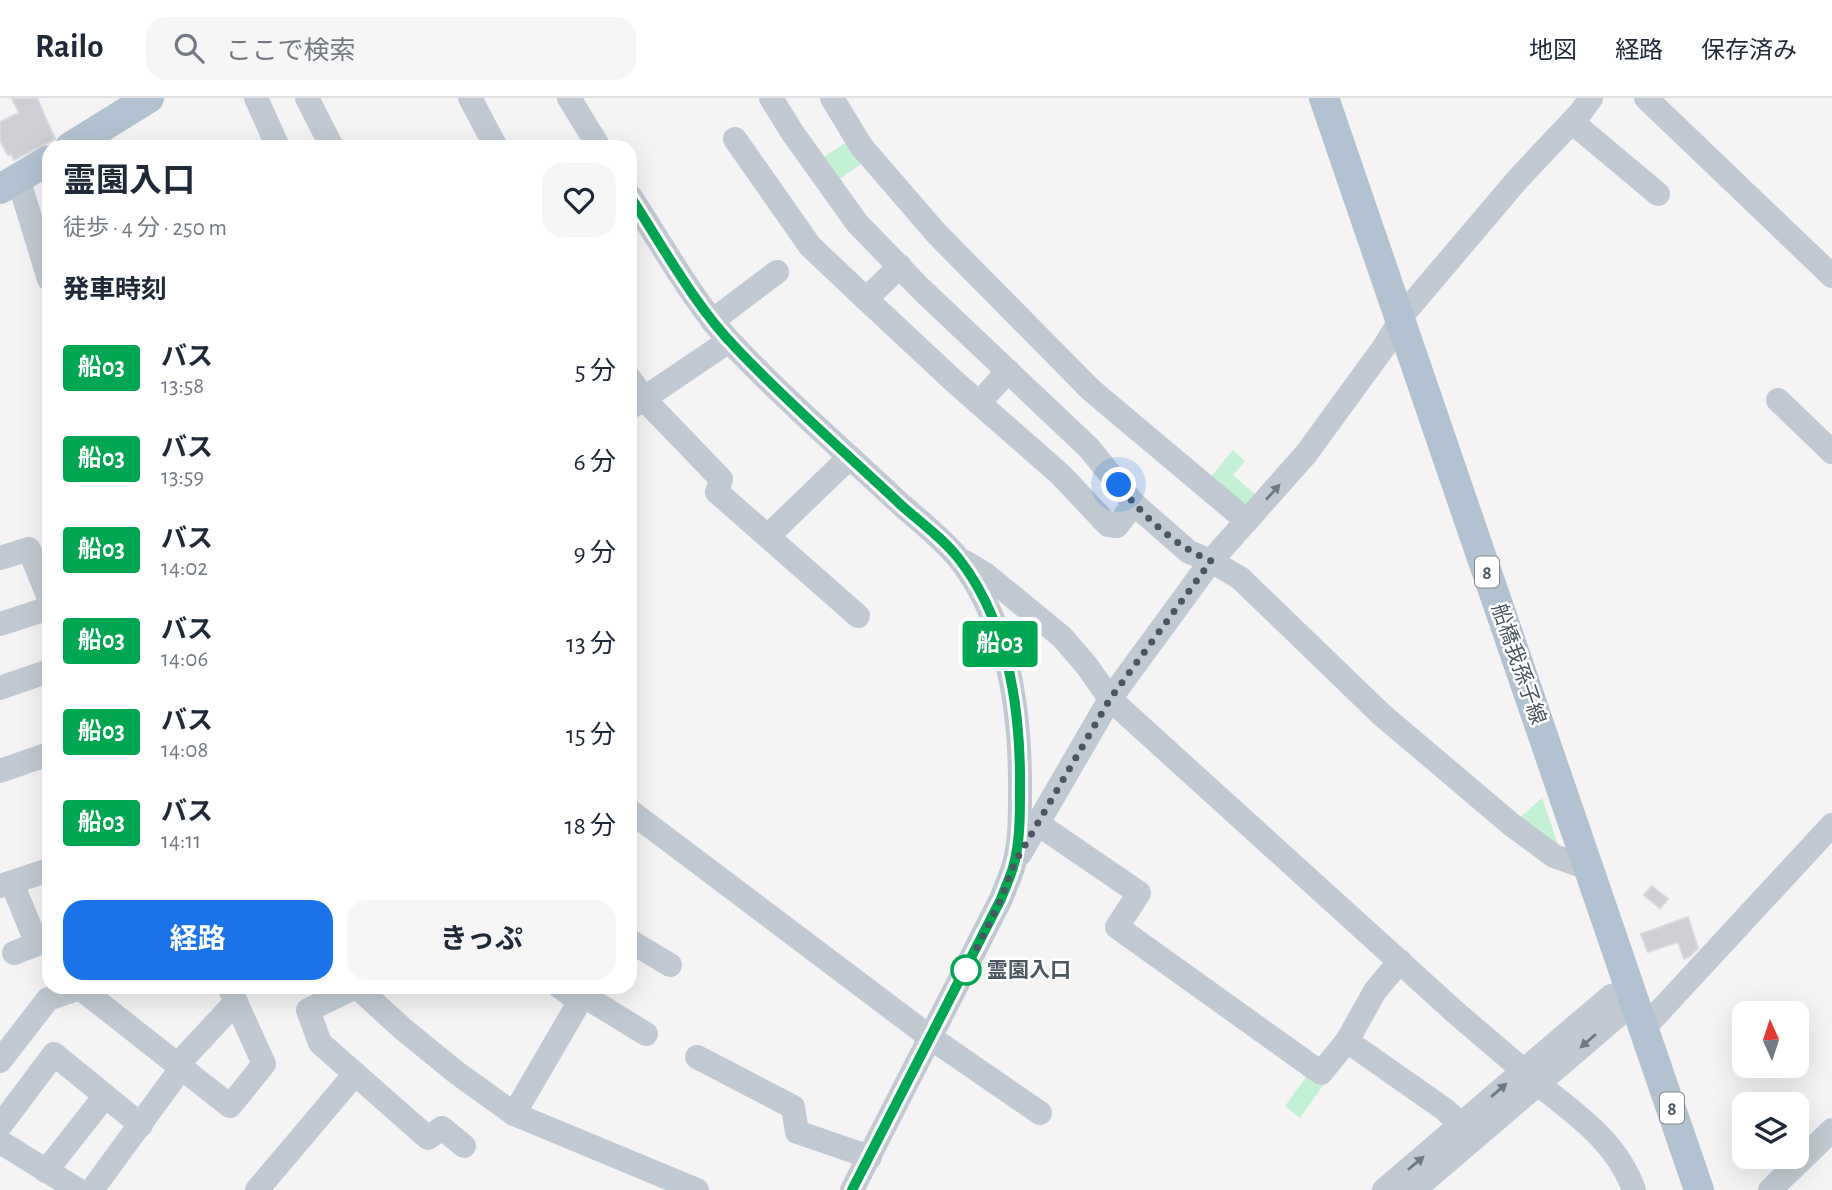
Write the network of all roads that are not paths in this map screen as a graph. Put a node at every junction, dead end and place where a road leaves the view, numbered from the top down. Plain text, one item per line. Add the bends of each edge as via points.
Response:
1 (149, 98) edge
2 (256, 98) edge
3 (307, 98) edge
4 (470, 98) edge
5 (569, 98) edge
6 (771, 98) edge
7 (832, 98) edge
8 (1324, 98) edge
9 (1591, 98) edge
10 (1646, 98) edge
11 (1572, 122) junction
12 (735, 139) dead end
13 (80, 140) edge
14 (275, 140) edge
15 (328, 140) edge
16 (492, 140) edge
17 (595, 140) edge
18 (42, 164) edge
19 (9, 184) edge
20 (1658, 194) dead end
21 (637, 207) edge
22 (42, 262) edge
23 (900, 267) junction
24 (777, 272) dead end
25 (1832, 276) edge
26 (866, 299) junction
27 (712, 321) junction
28 (1401, 322) junction
29 (729, 341) junction
30 (1008, 371) junction
31 (637, 394) edge
32 (637, 397) edge
33 (1778, 400) dead end
34 (979, 403) junction
35 (1832, 452) edge
36 (850, 457) junction
37 (1134, 504) junction
38 (1247, 521) junction
39 (768, 536) junction
40 (0, 558) edge
41 (958, 558) junction
42 (1211, 561) junction
43 (42, 581) edge
44 (42, 610) edge
45 (858, 616) dead end
46 (0, 624) edge
47 (42, 673) edge
48 (0, 688) edge
49 (1110, 699) junction
50 (42, 756) edge
51 (0, 771) edge
52 (637, 816) edge
53 (1038, 824) junction
54 (1832, 825) edge
55 (1014, 864) junction
56 (1590, 869) junction
57 (42, 872) edge
58 (6, 884) edge
59 (42, 939) edge
60 (42, 941) edge
61 (637, 945) edge
62 (14, 953) dead end
63 (1400, 961) junction
64 (670, 965) dead end
65 (1633, 991) junction
66 (63, 994) edge
67 (89, 994) edge
68 (232, 994) edge
69 (341, 994) edge
70 (364, 994) edge
71 (584, 994) edge
72 (588, 994) edge
73 (1645, 1027) junction
74 (646, 1034) dead end
75 (931, 1038) junction
76 (1347, 1041) junction
77 (697, 1057) dead end
78 (0, 1061) edge
79 (180, 1065) junction
80 (355, 1074) junction
81 (1530, 1077) junction
82 (105, 1096) junction
83 (1040, 1113) dead end
84 (514, 1114) junction
85 (1461, 1124) junction
86 (141, 1125) junction
87 (0, 1126) edge
88 (1830, 1135) edge
89 (0, 1142) edge
90 (464, 1146) dead end
91 (870, 1157) junction
92 (45, 1178) edge
93 (78, 1190) edge
94 (92, 1190) edge
95 (257, 1190) edge
96 (697, 1190) edge
97 (852, 1190) edge
98 (1384, 1190) edge
99 (1414, 1190) edge
100 (1634, 1190) edge
101 (1699, 1190) edge
102 (1770, 1190) edge

1 - 13 main road
2 - 14 street
3 - 15 street
4 - 16 street
5 - 17 street
6 - 23 street via 857,223
7 - 38 street via 861,146 937,234 1091,390
8 - 28 main road, 船橋我孫子線 / 8
9 - 11 street
10 - 25 street
11 - 20 street
11 - 28 street via 1518,179
12 - 26 street via 810,246
18 - 19 main road
19 - 22 street
21 - 27 street
23 - 26 street
23 - 30 street
24 - 27 street
26 - 34 street
27 - 29 street
38 -> 28 street via 1306,454
28 - 56 main road, 船橋我孫子線 / 8
29 - 31 street
29 - 36 street
30 - 34 street
30 - 37 street via 1088,448
32 - 39 street via 721,479 717,492
33 - 35 street
34 - 37 street via 1061,475 1108,525 1117,526
36 - 39 street
36 - 41 street
37 - 42 street via 1189,552
38 - 42 street
39 - 45 street
40 - 43 street via 29,549
41 - 49 street via 985,574 1062,637
41 - 55 street via 993,622 1013,689 1020,771
42 - 49 street
42 - 56 street via 1240,578 1382,715 1512,825 1554,856
44 - 46 street
47 - 48 street
49 - 53 street
49 - 63 street
50 - 51 street
52 - 75 street
53 - 55 street
53 - 76 street via 1139,893 1117,927 1321,1073
54 - 73 street
55 - 75 street
56 - 65 main road, 船橋我孫子線 / 8
57 - 58 street
58 - 59 street
60 - 62 street
61 - 64 street
63 - 76 street via 1375,991
63 - 81 street
65 - 73 main road, 船橋我孫子線 / 8
65 - 81 street via 1611,996
66 - 78 street via 48,999
67 - 79 street
68 - 79 street
68 - 79 street via 264,1064 230,1106
69 - 80 street via 308,1010 320,1043
70 - 84 street via 403,1030
71 - 84 street
72 - 74 street
73 - 101 main road, 船橋我孫子線 / 8
75 - 83 street
75 - 91 street
76 - 85 street
77 - 91 street via 793,1107 797,1132
79 - 86 street
80 - 90 street via 428,1138 442,1128
80 - 95 street
85 -> 81 street
81 - 99 street
81 - 100 street via 1605,1139
82 - 86 street
82 - 87 street via 54,1054
82 - 92 street
84 - 96 street
98 -> 85 street
86 - 94 street
88 - 102 street
89 - 92 street
91 - 97 street
92 - 93 street

